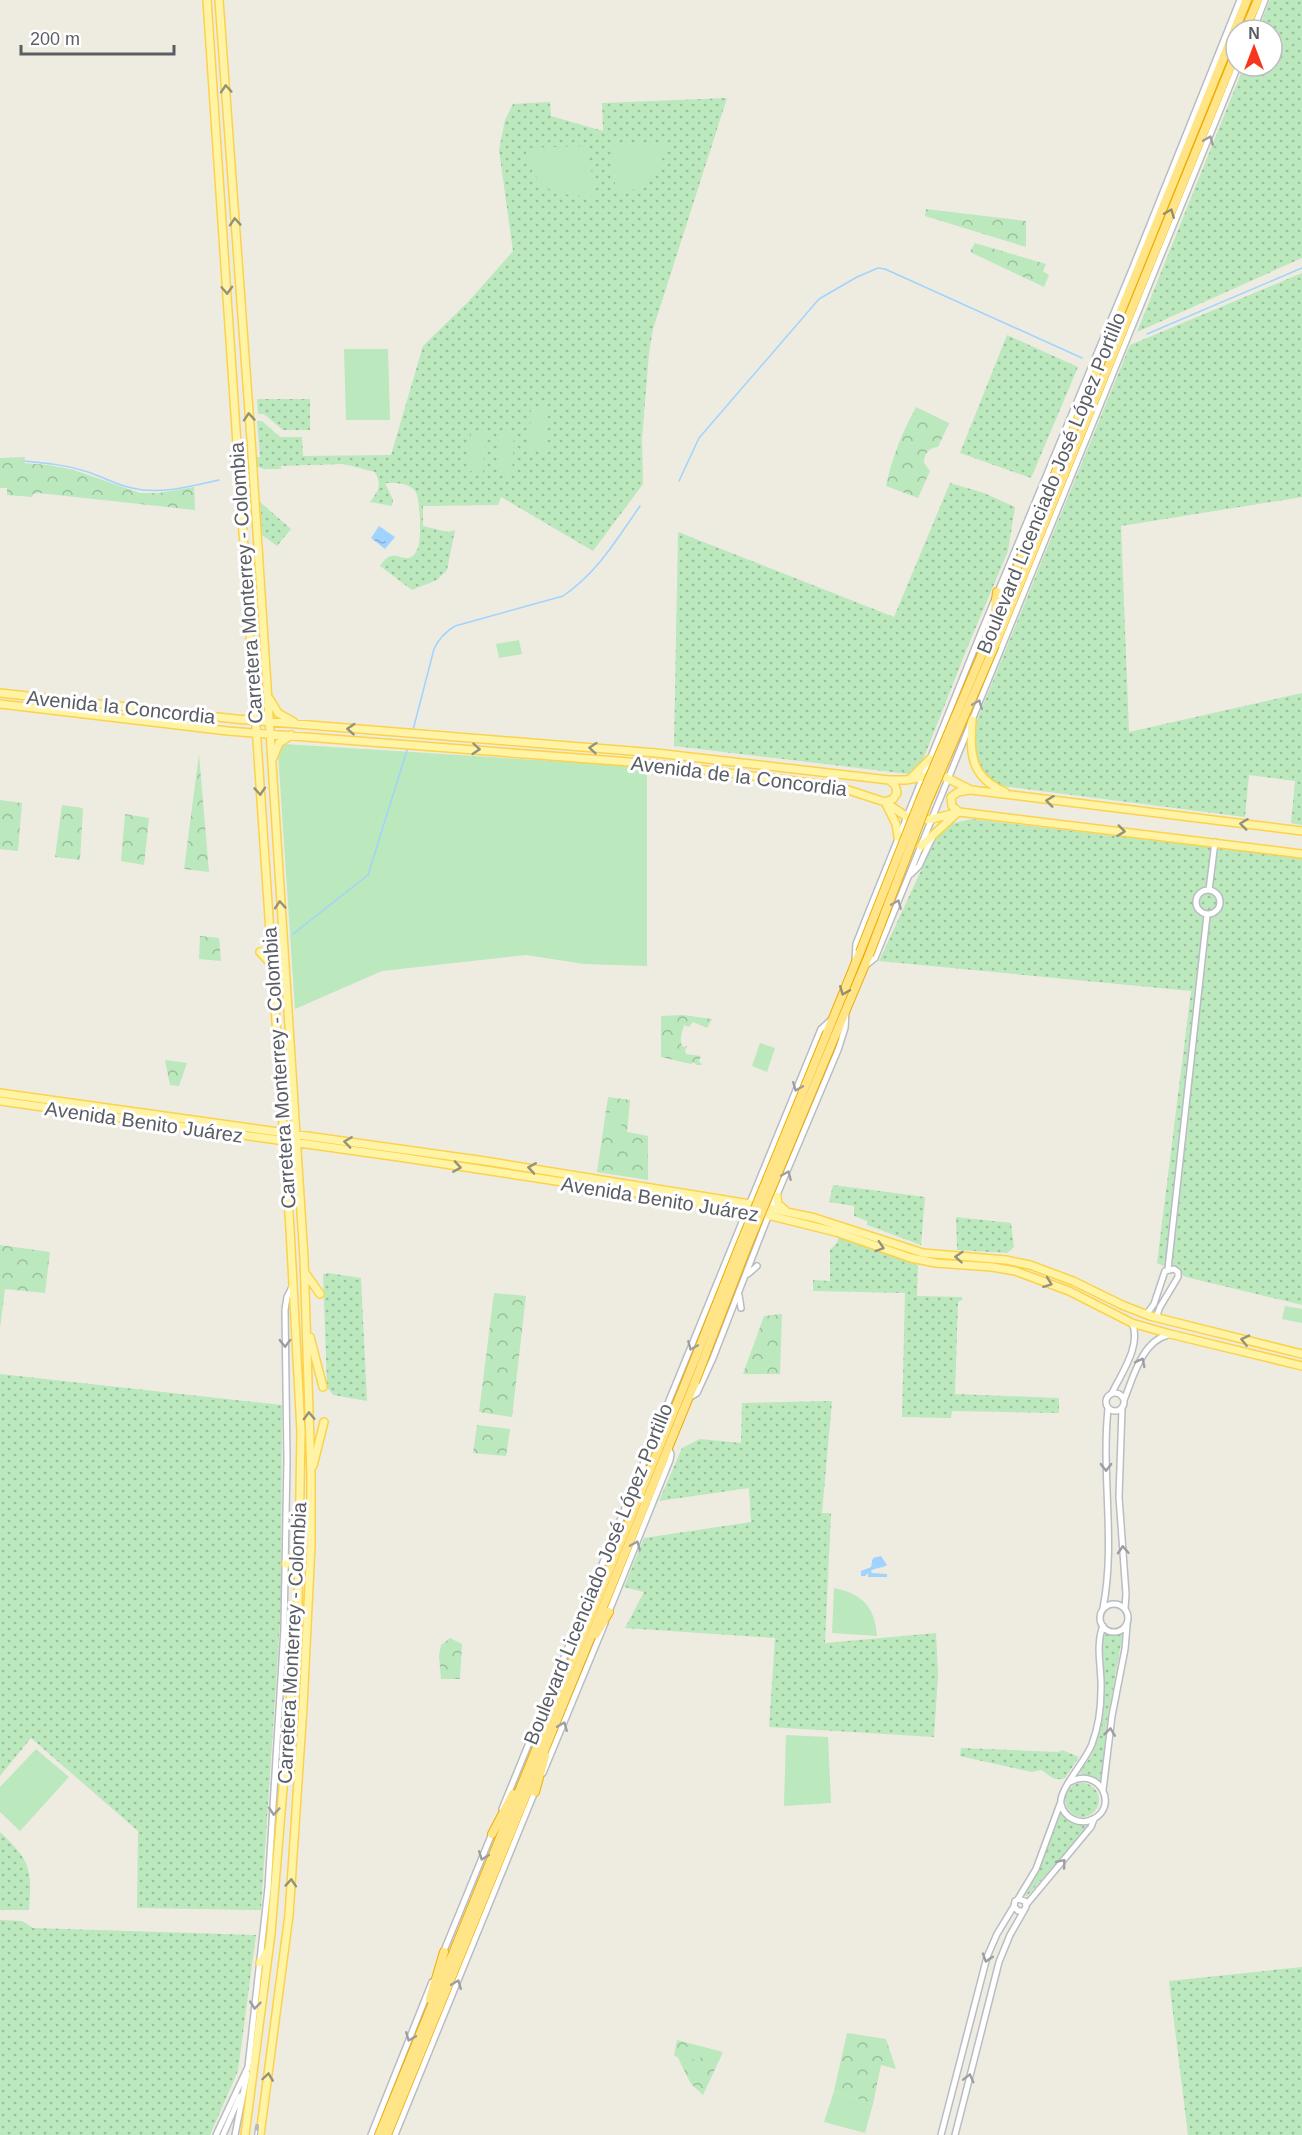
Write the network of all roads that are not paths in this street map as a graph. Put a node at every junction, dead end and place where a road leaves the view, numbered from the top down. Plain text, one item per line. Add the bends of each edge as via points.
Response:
1 (207, 0) edge
2 (219, 0) edge
3 (1240, 0) edge
4 (1247, 0) edge
5 (1258, 0) edge
6 (1264, 0) edge
7 (1253, 12) junction
8 (1250, 18) edge
9 (1257, 18) edge
10 (1226, 78) edge
11 (1233, 78) edge
12 (1163, 189) junction
13 (1163, 208) junction
14 (1166, 234) junction
15 (997, 592) junction
16 (993, 629) junction
17 (991, 644) junction
18 (0, 693) edge
19 (267, 695) junction
20 (71, 701) junction
21 (0, 704) edge
22 (106, 705) junction
23 (70, 712) junction
24 (189, 714) junction
25 (104, 716) junction
26 (972, 720) junction
27 (255, 721) junction
28 (268, 722) junction
29 (299, 724) junction
30 (188, 726) junction
31 (256, 733) junction
32 (269, 734) junction
33 (421, 734) joint
34 (291, 735) junction
35 (418, 745) joint
36 (935, 746) junction
37 (958, 754) junction
38 (930, 759) junction
39 (271, 763) junction
40 (923, 778) junction
41 (948, 778) junction
42 (889, 780) junction
43 (906, 780) junction
44 (971, 790) junction
45 (1015, 796) junction
46 (885, 802) junction
47 (959, 812) junction
48 (907, 817) junction
49 (932, 819) junction
50 (1302, 831) edge
51 (933, 836) junction
52 (898, 837) junction
53 (1215, 842) junction
54 (921, 846) junction
55 (1301, 853) edge
56 (909, 875) junction
57 (1209, 890) junction
58 (1207, 915) junction
59 (260, 952) dead end
60 (272, 965) junction
61 (859, 966) junction
62 (846, 1009) junction
63 (833, 1018) junction
64 (831, 1035) junction
65 (0, 1093) edge
66 (0, 1101) edge
67 (284, 1133) junction
68 (296, 1135) junction
69 (284, 1142) junction
70 (297, 1143) junction
71 (756, 1190) junction
72 (777, 1196) junction
73 (749, 1207) junction
74 (771, 1209) junction
75 (787, 1212) junction
76 (768, 1217) junction
77 (812, 1217) junction
78 (831, 1223) junction
79 (805, 1225) junction
80 (850, 1229) junction
81 (836, 1232) junction
82 (735, 1240) junction
83 (757, 1247) junction
84 (1017, 1262) junction
85 (757, 1266) dead end
86 (1168, 1269) junction
87 (1015, 1271) junction
88 (305, 1272) junction
89 (747, 1275) junction
90 (293, 1286) junction
91 (320, 1294) dead end
92 (739, 1295) junction
93 (1122, 1305) junction
94 (741, 1308) dead end
95 (1146, 1315) junction
96 (1116, 1316) junction
97 (1156, 1318) junction
98 (1132, 1323) junction
99 (307, 1327) junction
100 (1170, 1334) junction
101 (1302, 1354) edge
102 (1302, 1366) edge
103 (691, 1380) junction
104 (322, 1387) dead end
105 (1112, 1393) junction
106 (688, 1399) junction
107 (1124, 1400) junction
108 (1122, 1408) junction
109 (1108, 1409) junction
110 (324, 1422) dead end
111 (668, 1446) junction
112 (311, 1475) junction
113 (299, 1552) junction
114 (286, 1564) junction
115 (1103, 1608) junction
116 (1125, 1608) junction
117 (609, 1612) junction
118 (1126, 1624) junction
119 (1103, 1626) junction
120 (585, 1650) junction
121 (548, 1739) junction
122 (528, 1769) junction
123 (1070, 1782) junction
124 (1103, 1790) junction
125 (535, 1792) junction
126 (1061, 1803) junction
127 (1094, 1819) junction
128 (492, 1834) junction
129 (1018, 1899) junction
130 (1026, 1905) junction
131 (1014, 1906) junction
132 (1022, 1911) junction
133 (269, 1950) junction
134 (444, 1952) junction
135 (260, 1963) junction
136 (974, 2004) junction
137 (986, 2008) junction
138 (427, 2018) junction
139 (248, 2067) junction
140 (245, 2084) junction
141 (948, 2108) junction
142 (961, 2111) junction
143 (216, 2135) edge
144 (223, 2135) edge
145 (233, 2135) edge
146 (245, 2135) edge
147 (260, 2135) edge
148 (370, 2135) edge
149 (380, 2135) edge
150 (387, 2135) edge
151 (395, 2135) edge
152 (941, 2135) edge
153 (955, 2135) edge

1 -> 27 main road, Carretera Monterrey - Colombia
19 -> 2 main road, Carretera Monterrey - Colombia
3 - 12 street, Boulevard Licenciado José López Portillo
4 - 13 highway, Boulevard Licenciado José López Portillo
5 - 7 highway
6 - 7 highway
6 - 9 street
7 - 8 highway
14 -> 10 highway, Boulevard Licenciado José López Portillo
14 -> 11 street, Boulevard Licenciado José López Portillo
12 - 13 highway
12 - 15 street, Boulevard Licenciado José López Portillo
13 - 16 highway, Boulevard Licenciado José López Portillo
14 - 17 highway, Boulevard Licenciado José López Portillo
26 -> 14 street, Boulevard Licenciado José López Portillo
15 - 16 highway
15 - 36 street, Boulevard Licenciado José López Portillo
16 - 17 highway, Boulevard Licenciado José López Portillo
17 - 61 highway, Boulevard Licenciado José López Portillo, bridge via 868,956
17 - 61 highway, Boulevard Licenciado José López Portillo, bridge via 920,800 860,952
18 - 20 main road, Avenida la Concordia
19 - 28 main road, Carretera Monterrey - Colombia
19 - 29 main road via 278,712
20 - 22 main road, Avenida la Concordia
20 - 23 main road
21 - 23 main road, Avenida la Concordia
22 - 24 main road, Avenida la Concordia
22 - 25 main road
23 - 25 main road, Avenida la Concordia
24 - 27 main road, Avenida la Concordia
24 - 30 main road
25 - 30 main road, Avenida la Concordia
26 - 37 street, Boulevard Licenciado José López Portillo
26 - 45 main road via 970,742 977,770 988,783
27 - 28 main road, Avenida la Concordia
27 - 31 main road, Carretera Monterrey - Colombia
28 - 29 main road, Avenida la Concordia
28 - 32 main road, Carretera Monterrey - Colombia
33 -> 29 main road, Avenida la Concordia
30 - 31 main road, Avenida la Concordia
31 - 32 main road, Avenida la Concordia
31 -> 60 main road, Carretera Monterrey - Colombia
32 - 34 main road, Avenida la Concordia
32 - 39 main road, Carretera Monterrey - Colombia
42 -> 33 main road, Avenida de la Concordia via 656,753
34 - 35 main road, Avenida la Concordia
34 - 39 main road via 277,745
35 -> 46 main road, Avenida de la Concordia via 655,764 844,788
36 - 37 street via 943,759 950,760
36 - 38 street, Boulevard Licenciado José López Portillo
37 - 41 street, Boulevard Licenciado José López Portillo
38 - 40 street, Boulevard Licenciado José López Portillo
38 - 43 main road
68 -> 39 main road, Carretera Monterrey - Colombia
40 - 41 main road, Avenida de la Concordia via 935,774
40 - 43 main road, Avenida de la Concordia
40 - 48 street, Boulevard Licenciado José López Portillo
41 - 44 main road, Avenida de la Concordia
41 - 49 street, Boulevard Licenciado José López Portillo
42 - 43 main road, Avenida de la Concordia
42 - 46 main road via 897,793 893,800
44 - 45 main road, Avenida de la Concordia
44 - 47 main road via 951,797 952,806
50 -> 45 main road, Avenida de la Concordia
46 - 48 main road, Avenida de la Concordia
46 - 52 main road
47 - 49 main road, Avenida de la Concordia
47 - 51 main road
47 -> 53 main road, Avenida de la Concordia
48 - 49 main road, Avenida de la Concordia
48 - 52 street, Boulevard Licenciado José López Portillo
49 - 54 street, Boulevard Licenciado José López Portillo
51 - 54 main road
51 - 56 street via 919,866
52 - 54 street via 913,832
52 - 61 street, Boulevard Licenciado José López Portillo via 856,944
53 - 55 main road, Avenida de la Concordia
53 - 57 street
54 - 56 street, Boulevard Licenciado José López Portillo
61 -> 56 street, Boulevard Licenciado José López Portillo via 875,958
57 - 58 street via 1216,893 1220,903 1214,913
57 - 58 street via 1196,899 1197,908
58 - 86 street
59 - 60 main road
60 - 67 main road, Carretera Monterrey - Colombia
61 - 62 highway, Boulevard Licenciado José López Portillo
61 -> 63 highway, Boulevard Licenciado José López Portillo
62 - 64 highway, Boulevard Licenciado José López Portillo
72 -> 62 street, Boulevard Licenciado José López Portillo via 838,1050
63 - 64 highway, Boulevard Licenciado José López Portillo
63 -> 71 street, Boulevard Licenciado José López Portillo via 822,1029
64 - 103 highway, Boulevard Licenciado José López Portillo, bridge
65 - 67 main road, Avenida Benito Juárez
66 - 69 main road, Avenida Benito Juárez
67 - 68 main road, Avenida Benito Juárez
67 - 69 main road, Carretera Monterrey - Colombia
68 - 70 main road, Carretera Monterrey - Colombia
73 -> 68 main road, Avenida Benito Juárez via 485,1161
69 - 70 main road, Avenida Benito Juárez
69 - 90 main road, Carretera Monterrey - Colombia
70 -> 73 main road, Avenida Benito Juárez
70 - 88 main road, Carretera Monterrey - Colombia
71 - 72 street via 764,1201
71 - 73 street, Boulevard Licenciado José López Portillo
72 - 74 street, Boulevard Licenciado José López Portillo
72 - 75 main road via 778,1204
73 - 74 main road, Avenida Benito Juárez
73 - 76 main road, Avenida Benito Juárez
73 - 82 street, Boulevard Licenciado José López Portillo
74 - 75 main road, Avenida Benito Juárez
74 - 76 street, Boulevard Licenciado José López Portillo
75 - 77 main road, Avenida Benito Juárez
76 - 79 main road, Avenida Benito Juárez
76 - 83 street, Boulevard Licenciado José López Portillo
77 - 78 main road, Avenida Benito Juárez
77 - 79 main road
78 - 80 main road, Avenida Benito Juárez
78 - 81 main road
79 - 81 main road, Avenida Benito Juárez
80 - 81 main road
84 -> 80 main road, Avenida Benito Juárez via 923,1253
81 -> 87 main road, Avenida Benito Juárez via 920,1260
82 - 83 street via 748,1237
82 -> 128 street, Boulevard Licenciado José López Portillo
83 - 89 street, Boulevard Licenciado José López Portillo
84 - 87 main road
84 - 93 main road, Avenida Benito Juárez via 1073,1281
85 - 89 street
86 - 95 street
86 - 97 street via 1177,1270 1178,1277
87 -> 96 main road, Avenida Benito Juárez via 1069,1291
88 - 91 main road
88 - 99 main road, Carretera Monterrey - Colombia
89 - 92 street, Boulevard Licenciado José López Portillo
90 - 113 main road, Carretera Monterrey - Colombia via 301,1431
90 -> 114 street via 285,1310
92 - 94 street
92 - 106 street, Boulevard Licenciado José López Portillo via 697,1393
93 - 95 main road, Avenida Benito Juárez
93 - 96 main road
95 - 97 main road, Avenida Benito Juárez
96 - 98 main road, Avenida Benito Juárez
101 -> 97 main road, Avenida Benito Juárez
98 - 100 main road, Avenida Benito Juárez
98 - 105 street via 1133,1347
99 - 104 main road
112 -> 99 main road, Carretera Monterrey - Colombia
100 - 102 main road, Avenida Benito Juárez
107 -> 100 street via 1150,1345
103 - 106 highway, Boulevard Licenciado José López Portillo
103 - 122 highway, Boulevard Licenciado José López Portillo
105 - 107 street via 1120,1394
105 - 109 street via 1105,1401
106 - 111 highway, Boulevard Licenciado José López Portillo
107 - 108 street
108 - 109 street via 1115,1412
116 -> 108 street via 1119,1497
109 -> 115 street via 1108,1580
110 - 112 main road
117 -> 111 street, Boulevard Licenciado José López Portillo via 670,1460
111 - 120 highway, Boulevard Licenciado José López Portillo
147 -> 112 main road, Carretera Monterrey - Colombia via 289,1915 303,1707
113 - 114 main road
113 - 133 main road, Carretera Monterrey - Colombia via 298,1607
114 -> 135 street via 276,1784
115 - 116 street via 1116,1604
115 - 119 street
116 - 118 street
117 - 120 highway
125 -> 117 street, Boulevard Licenciado José López Portillo
118 - 119 street via 1116,1632
124 -> 118 street
119 - 123 street via 1095,1735
120 - 121 highway, Boulevard Licenciado José López Portillo
121 - 125 highway
121 - 150 highway, Boulevard Licenciado José López Portillo
122 - 128 highway
122 - 138 highway, Boulevard Licenciado José López Portillo
123 - 124 street via 1088,1778
123 - 126 street via 1062,1792
124 - 127 street via 1104,1807
151 -> 125 street, Boulevard Licenciado José López Portillo
126 - 127 street via 1073,1820
126 - 129 street via 1036,1869
130 -> 127 street
128 -> 134 street, Boulevard Licenciado José López Portillo
129 - 130 street
129 - 131 street
130 - 132 street
131 - 132 street
131 -> 136 street via 991,1946
132 - 137 street via 999,1962
133 - 135 main road
133 - 146 main road, Carretera Monterrey - Colombia
134 - 138 highway
134 -> 148 street, Boulevard Licenciado José López Portillo
135 -> 139 street
136 - 137 street
136 - 141 street
142 -> 137 street
138 - 149 highway, Boulevard Licenciado José López Portillo
139 - 140 street
139 - 143 street
140 - 144 street
140 - 145 street
141 - 142 street
141 - 152 street
142 - 153 street

